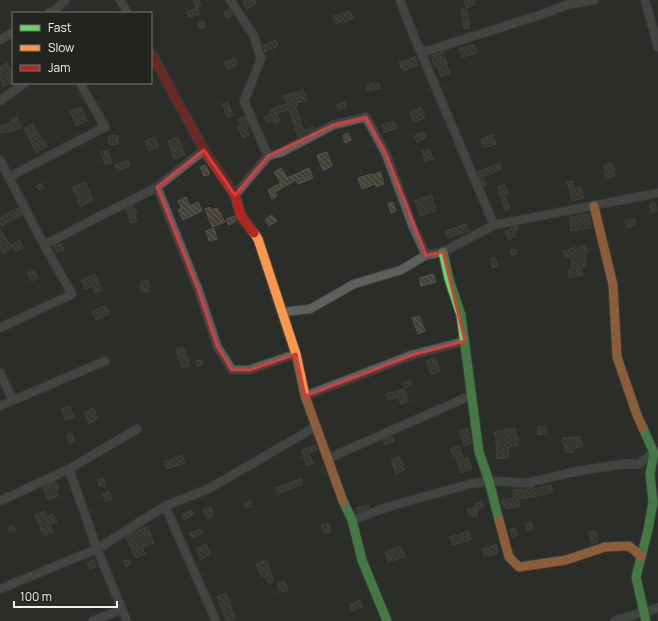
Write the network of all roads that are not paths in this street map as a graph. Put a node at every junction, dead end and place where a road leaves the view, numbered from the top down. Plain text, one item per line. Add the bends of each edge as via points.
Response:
1 (66, 0) edge
2 (120, 0) edge
3 (230, 0) edge
4 (400, 0) edge
5 (594, 0) edge
6 (645, 0) edge
7 (568, 2) edge
8 (52, 12) edge
9 (127, 12) edge
10 (12, 33) edge
11 (0, 40) edge
12 (658, 46) edge
13 (420, 50) junction
14 (152, 55) edge
15 (24, 84) edge
16 (81, 84) edge
17 (0, 101) edge
18 (204, 150) junction
19 (268, 156) junction
20 (0, 160) edge
21 (9, 177) junction
22 (157, 187) junction
23 (658, 193) edge
24 (235, 195) junction
25 (594, 206) junction
26 (494, 226) junction
27 (44, 245) junction
28 (443, 252) junction
29 (426, 255) junction
30 (282, 312) junction
31 (0, 328) edge
32 (465, 341) junction
33 (296, 354) junction
34 (105, 361) dead end
35 (0, 373) edge
36 (472, 395) junction
37 (305, 396) junction
38 (13, 400) junction
39 (0, 406) edge
40 (317, 426) junction
41 (137, 429) dead end
42 (656, 451) edge
43 (329, 458) junction
44 (639, 464) junction
45 (69, 469) junction
46 (650, 474) junction
47 (489, 481) junction
48 (0, 501) edge
49 (656, 503) edge
50 (164, 506) junction
51 (352, 520) junction
52 (97, 549) junction
53 (641, 556) junction
54 (0, 588) edge
55 (658, 608) edge
56 (122, 609) junction
57 (646, 617) edge
58 (93, 621) edge
59 (127, 621) edge
60 (216, 621) edge
61 (387, 621) edge
62 (615, 621) edge

1 - 8 street
2 - 9 street
3 - 19 street via 254,36 261,59 244,102
4 - 13 street
5 - 7 street
6 - 12 street
7 - 13 street via 546,13 427,52
10 - 11 street
13 - 26 street
14 - 18 street
15 - 17 street
16 - 21 street via 105,127
18 - 22 street
18 - 24 street
19 - 24 street
19 - 29 street via 282,152 333,125 366,117 386,154
20 - 21 street
21 - 27 street
22 - 27 street
22 - 33 street via 198,288 217,346 232,370 249,370
23 - 25 street
24 - 30 street via 241,216 258,239
25 - 26 street
25 - 42 street via 613,285 617,357 637,415
26 - 28 street
27 - 31 street via 72,294
28 - 29 street
28 - 32 street via 461,315
29 - 30 street via 401,270 354,284 310,309
30 - 33 street
32 - 36 street
32 - 37 street via 412,355
33 - 37 street
34 - 38 street
35 - 38 street
36 - 43 street
36 - 47 street via 479,452
37 - 40 street
38 - 39 street
40 - 43 street
40 - 50 street via 208,489
41 - 45 street
42 - 44 street
42 - 46 street
43 - 51 street via 343,502
44 - 46 street
44 - 47 street via 572,472 527,483
45 - 48 street
45 - 52 street
46 - 49 street
47 - 51 street via 391,506
47 - 53 street via 509,558 519,567 566,560 605,547 629,546
49 - 53 street
50 - 52 street
50 - 60 street
51 - 61 street via 362,560
52 - 54 street
52 - 56 street
53 - 57 street via 636,577
55 - 57 street
56 - 58 street
56 - 59 street
57 - 62 street via 620,618

